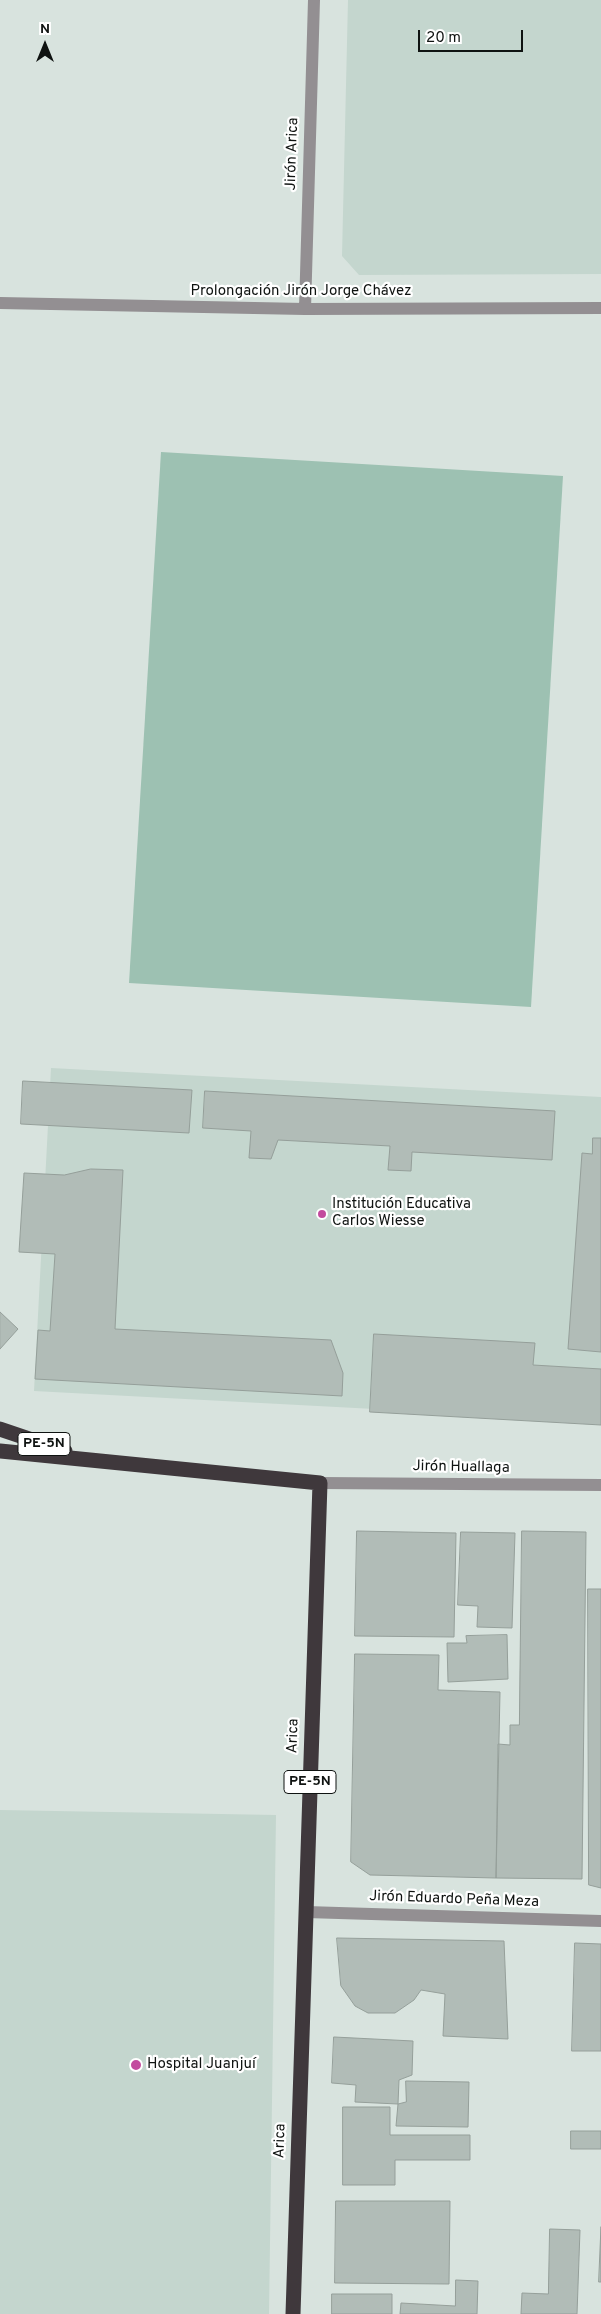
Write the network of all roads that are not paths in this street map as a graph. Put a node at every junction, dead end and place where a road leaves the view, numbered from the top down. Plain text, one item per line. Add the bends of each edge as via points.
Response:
1 (314, 0) edge
2 (0, 304) edge
3 (601, 308) edge
4 (305, 309) junction
5 (0, 1429) edge
6 (0, 1451) edge
7 (87, 1458) junction
8 (320, 1483) junction
9 (601, 1485) edge
10 (306, 1912) junction
11 (601, 1921) edge
12 (293, 2314) edge

1 - 4 street, Jirón Arica
2 - 4 street, Prolongación Jirón Jorge Chávez
3 - 4 street, Prolongación Jirón Jorge Chávez
5 - 7 highway, PE-5N
6 - 7 highway, PE-5N
7 - 8 highway, PE-5N
8 - 9 street, Jirón Huallaga
8 - 10 highway, Arica / PE-5N
10 - 11 street, Jirón Eduardo Peña Meza
10 - 12 highway, Arica / PE-5N

